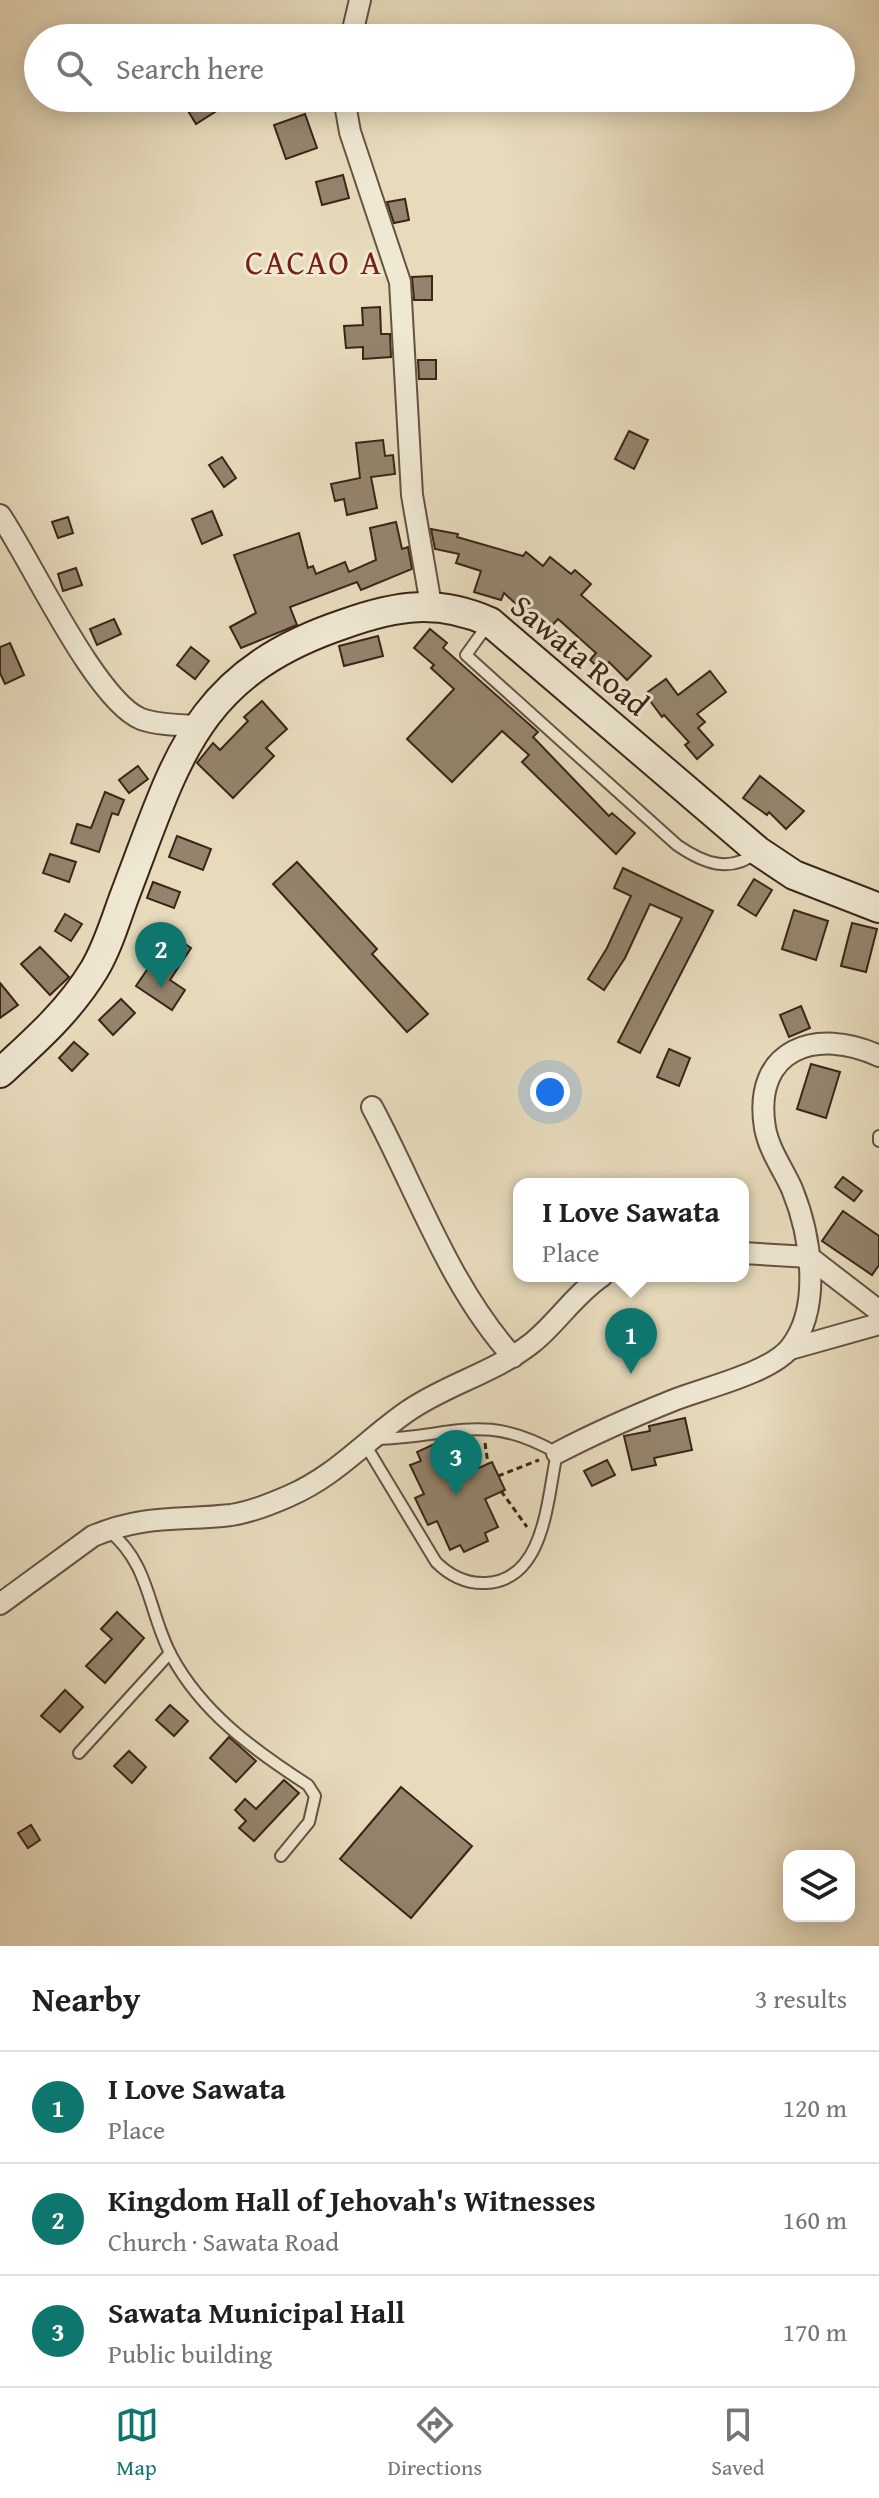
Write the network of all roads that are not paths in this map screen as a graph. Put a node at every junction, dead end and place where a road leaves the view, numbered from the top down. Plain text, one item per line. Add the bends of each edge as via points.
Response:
1 (360, 0) edge
2 (354, 24) edge
3 (346, 112) edge
4 (0, 515) edge
5 (431, 605) junction
6 (490, 622) junction
7 (196, 726) junction
8 (758, 851) junction
9 (879, 908) edge
10 (879, 1056) edge
11 (0, 1073) edge
12 (372, 1107) dead end
13 (749, 1253) edge
14 (809, 1257) junction
15 (594, 1282) edge
16 (879, 1311) edge
17 (879, 1324) edge
18 (790, 1349) junction
19 (513, 1357) junction
20 (370, 1442) junction
21 (557, 1453) junction
22 (108, 1530) junction
23 (0, 1604) edge
24 (170, 1653) junction
25 (79, 1753) dead end
26 (281, 1856) dead end

1 - 2 street
3 - 5 street via 400,282 412,495
4 - 7 street via 85,656 122,706 140,719
5 - 6 main road, Sawata Road
5 - 7 main road, Sawata Road via 361,618 280,652 244,674
6 - 8 main road, Sawata Road
6 - 8 lane via 466,655 677,845 717,865 733,865
7 - 11 main road, Sawata Road via 176,762 95,968 48,1029
8 - 9 main road, Sawata Road via 794,875
10 - 14 street via 844,1042 809,1044 784,1058 767,1089 765,1128 801,1214
12 - 19 street via 459,1283
13 - 14 street
14 - 16 street
14 - 18 street via 804,1315
15 - 19 street
17 - 18 street
18 - 21 street via 762,1367
19 - 20 street via 431,1397
20 - 21 lane via 486,1427 514,1432
20 - 21 lane via 436,1562 465,1581 504,1580 530,1558
20 - 22 street via 321,1479 258,1509 152,1518
22 - 23 street
22 - 24 lane via 137,1561
24 - 25 lane
24 - 26 lane via 210,1709 308,1785 315,1796 309,1822

